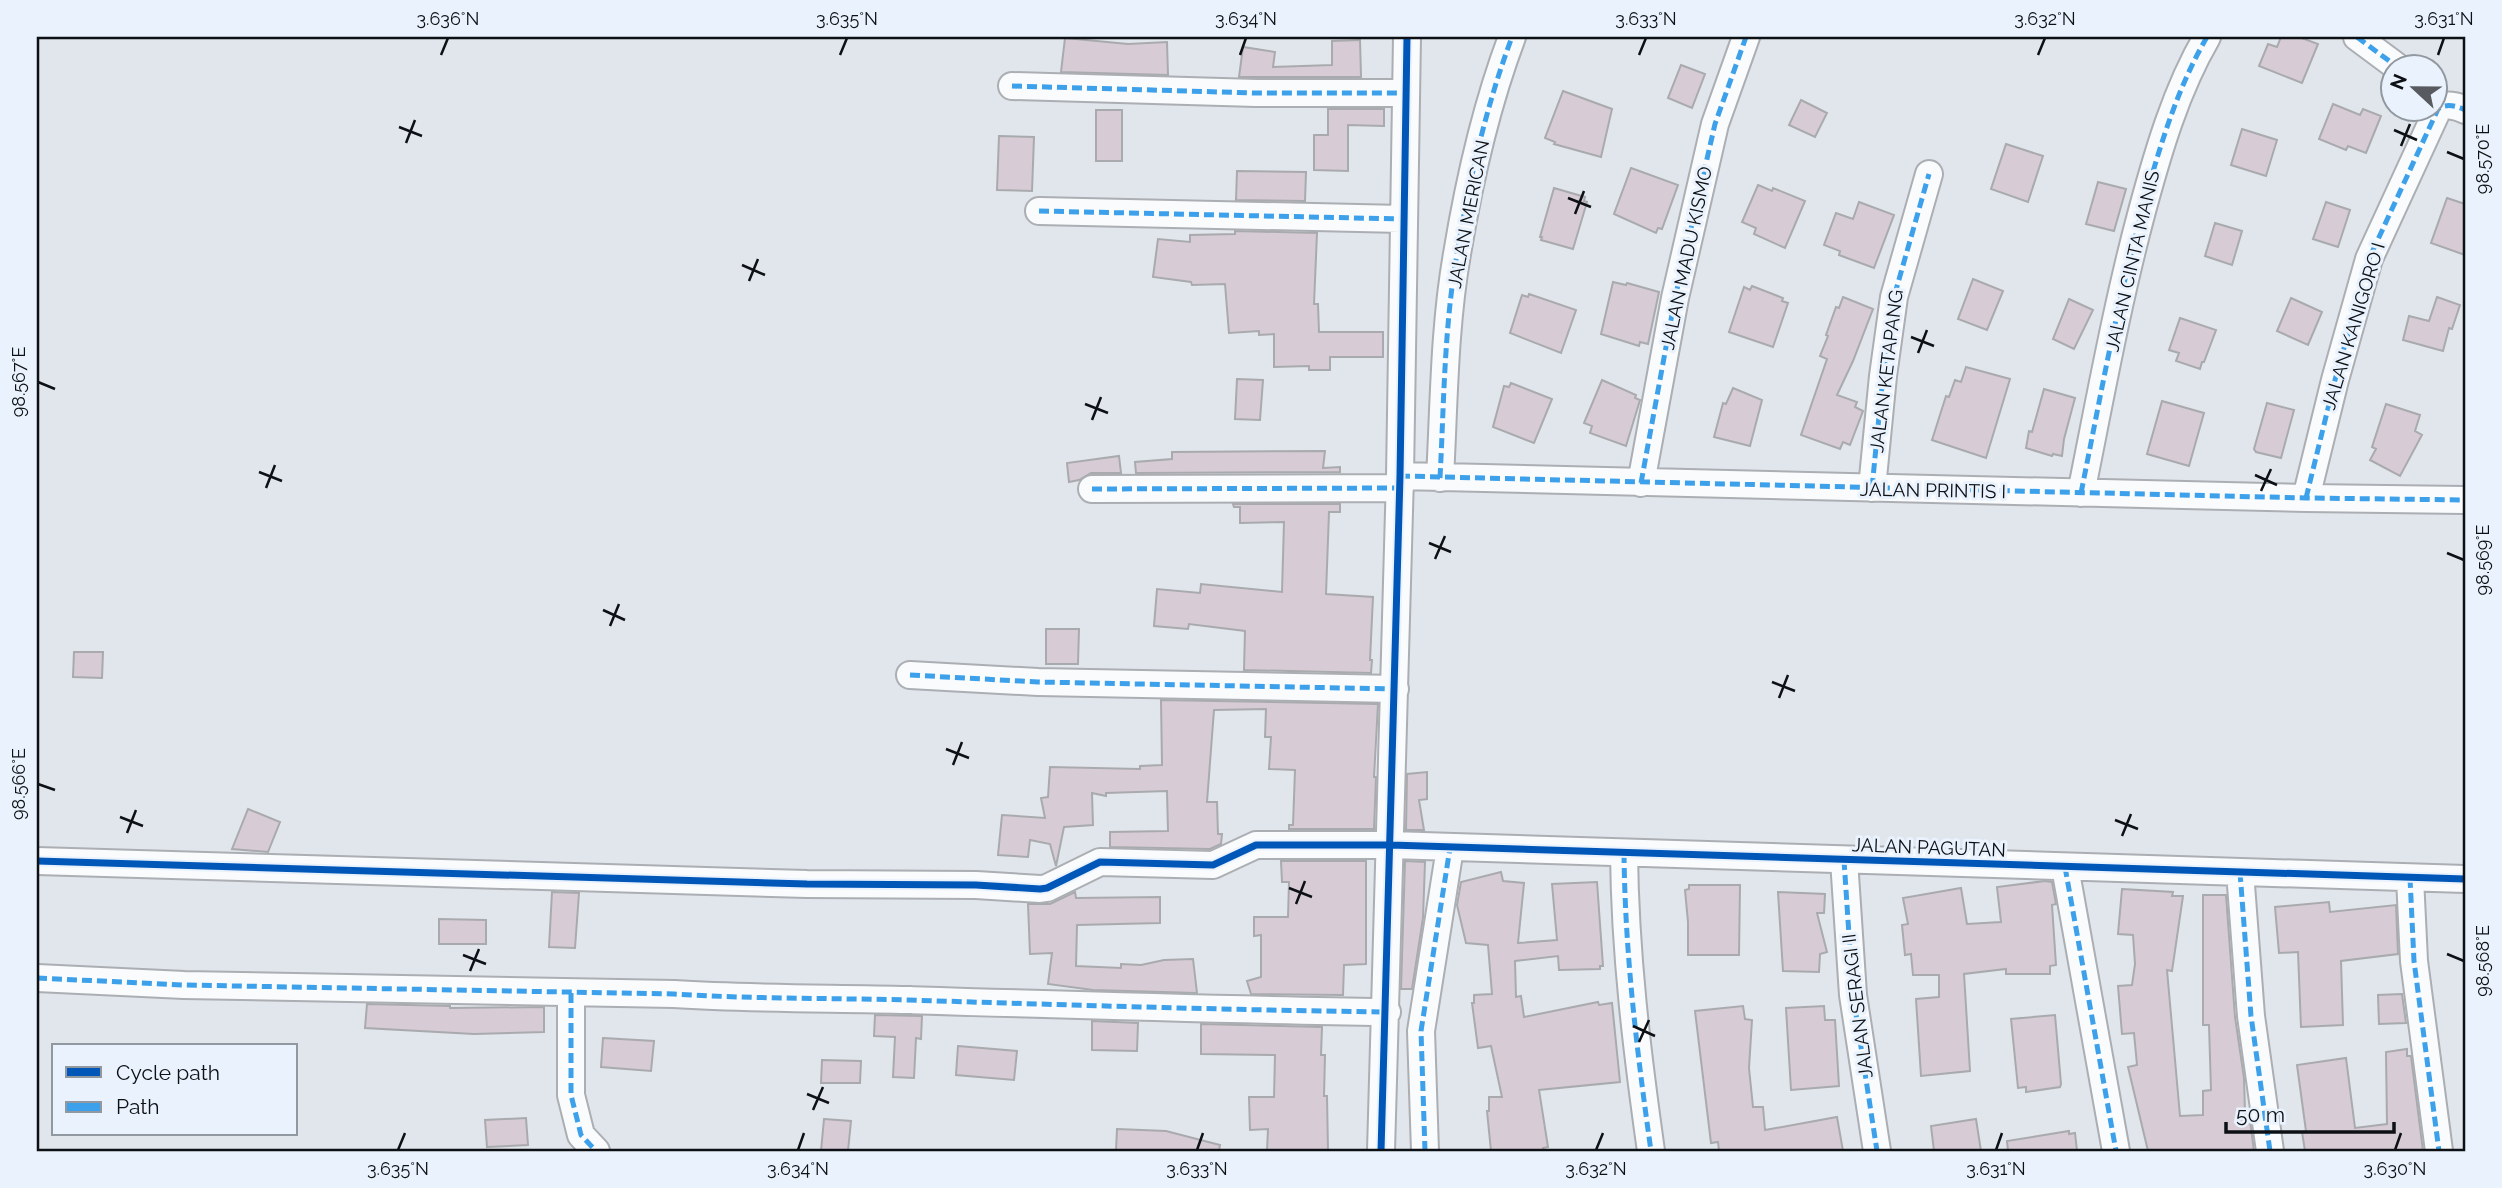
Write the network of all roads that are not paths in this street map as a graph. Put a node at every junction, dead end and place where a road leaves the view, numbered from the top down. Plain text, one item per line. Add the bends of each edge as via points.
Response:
1 (1406, 37) edge
2 (1512, 37) edge
3 (1746, 37) edge
4 (2207, 37) edge
5 (2357, 37) edge
6 (2380, 54) edge
7 (1012, 86) dead end
8 (1405, 93) junction
9 (2432, 122) edge
10 (1930, 174) dead end
11 (1039, 211) dead end
12 (1402, 219) junction
13 (1440, 478) junction
14 (1400, 482) junction
15 (1641, 483) junction
16 (1872, 488) junction
17 (1092, 489) dead end
18 (2081, 493) junction
19 (2306, 498) junction
20 (2465, 500) edge
21 (909, 674) dead end
22 (1395, 689) junction
23 (1391, 845) junction
24 (1450, 848) junction
25 (1624, 853) junction
26 (1844, 860) junction
27 (37, 862) edge
28 (2065, 867) junction
29 (2240, 872) junction
30 (2410, 878) junction
31 (2465, 879) edge
32 (37, 978) edge
33 (571, 993) junction
34 (1387, 1012) junction
35 (596, 1151) edge
36 (1381, 1151) edge
37 (1425, 1151) edge
38 (1651, 1151) edge
39 (1877, 1151) edge
40 (2116, 1151) edge
41 (2270, 1151) edge
42 (2439, 1151) edge

1 - 8 street
2 - 13 street, JALAN MERICAN via 1499,71 1456,256
3 - 15 street, JALAN MADU KISMO via 1715,124 1675,298
4 - 18 street, JALAN CINTA MANIS via 2191,64 2157,157 2128,266
5 - 6 street
7 - 8 street
8 - 12 street
9 - 19 street, JALAN KANIGORO I via 2369,259
10 - 16 street, JALAN KETAPANG via 1894,297
11 - 12 street
12 - 14 street
13 - 14 street, JALAN PRINTIS I
13 - 15 street, JALAN PRINTIS I
14 - 17 street, JALAN PRINTIS I
14 - 22 street
15 - 16 street, JALAN PRINTIS I
16 - 18 street, JALAN PRINTIS I
18 - 19 street, JALAN PRINTIS I
19 - 20 street, JALAN PRINTIS I
21 - 22 street via 1038,682
22 - 23 street
23 - 24 street, JALAN PAGUTAN
23 - 27 street, JALAN PAGUTAN via 1252,846 1213,865 1100,862 1040,889
23 - 34 street
24 - 25 street, JALAN PAGUTAN
24 - 37 street via 1421,1031
25 - 26 street, JALAN PAGUTAN
25 - 38 street via 1635,1043
26 - 28 street, JALAN PAGUTAN
26 - 39 street, JALAN SERAGI II via 1853,995
28 - 29 street, JALAN PAGUTAN
28 - 40 street
29 - 30 street, JALAN PAGUTAN
29 - 41 street via 2251,1016
30 - 31 street, JALAN PAGUTAN
30 - 42 street via 2414,961
32 - 33 street
33 - 34 street
33 - 35 street via 571,1095 581,1135
34 - 36 street

